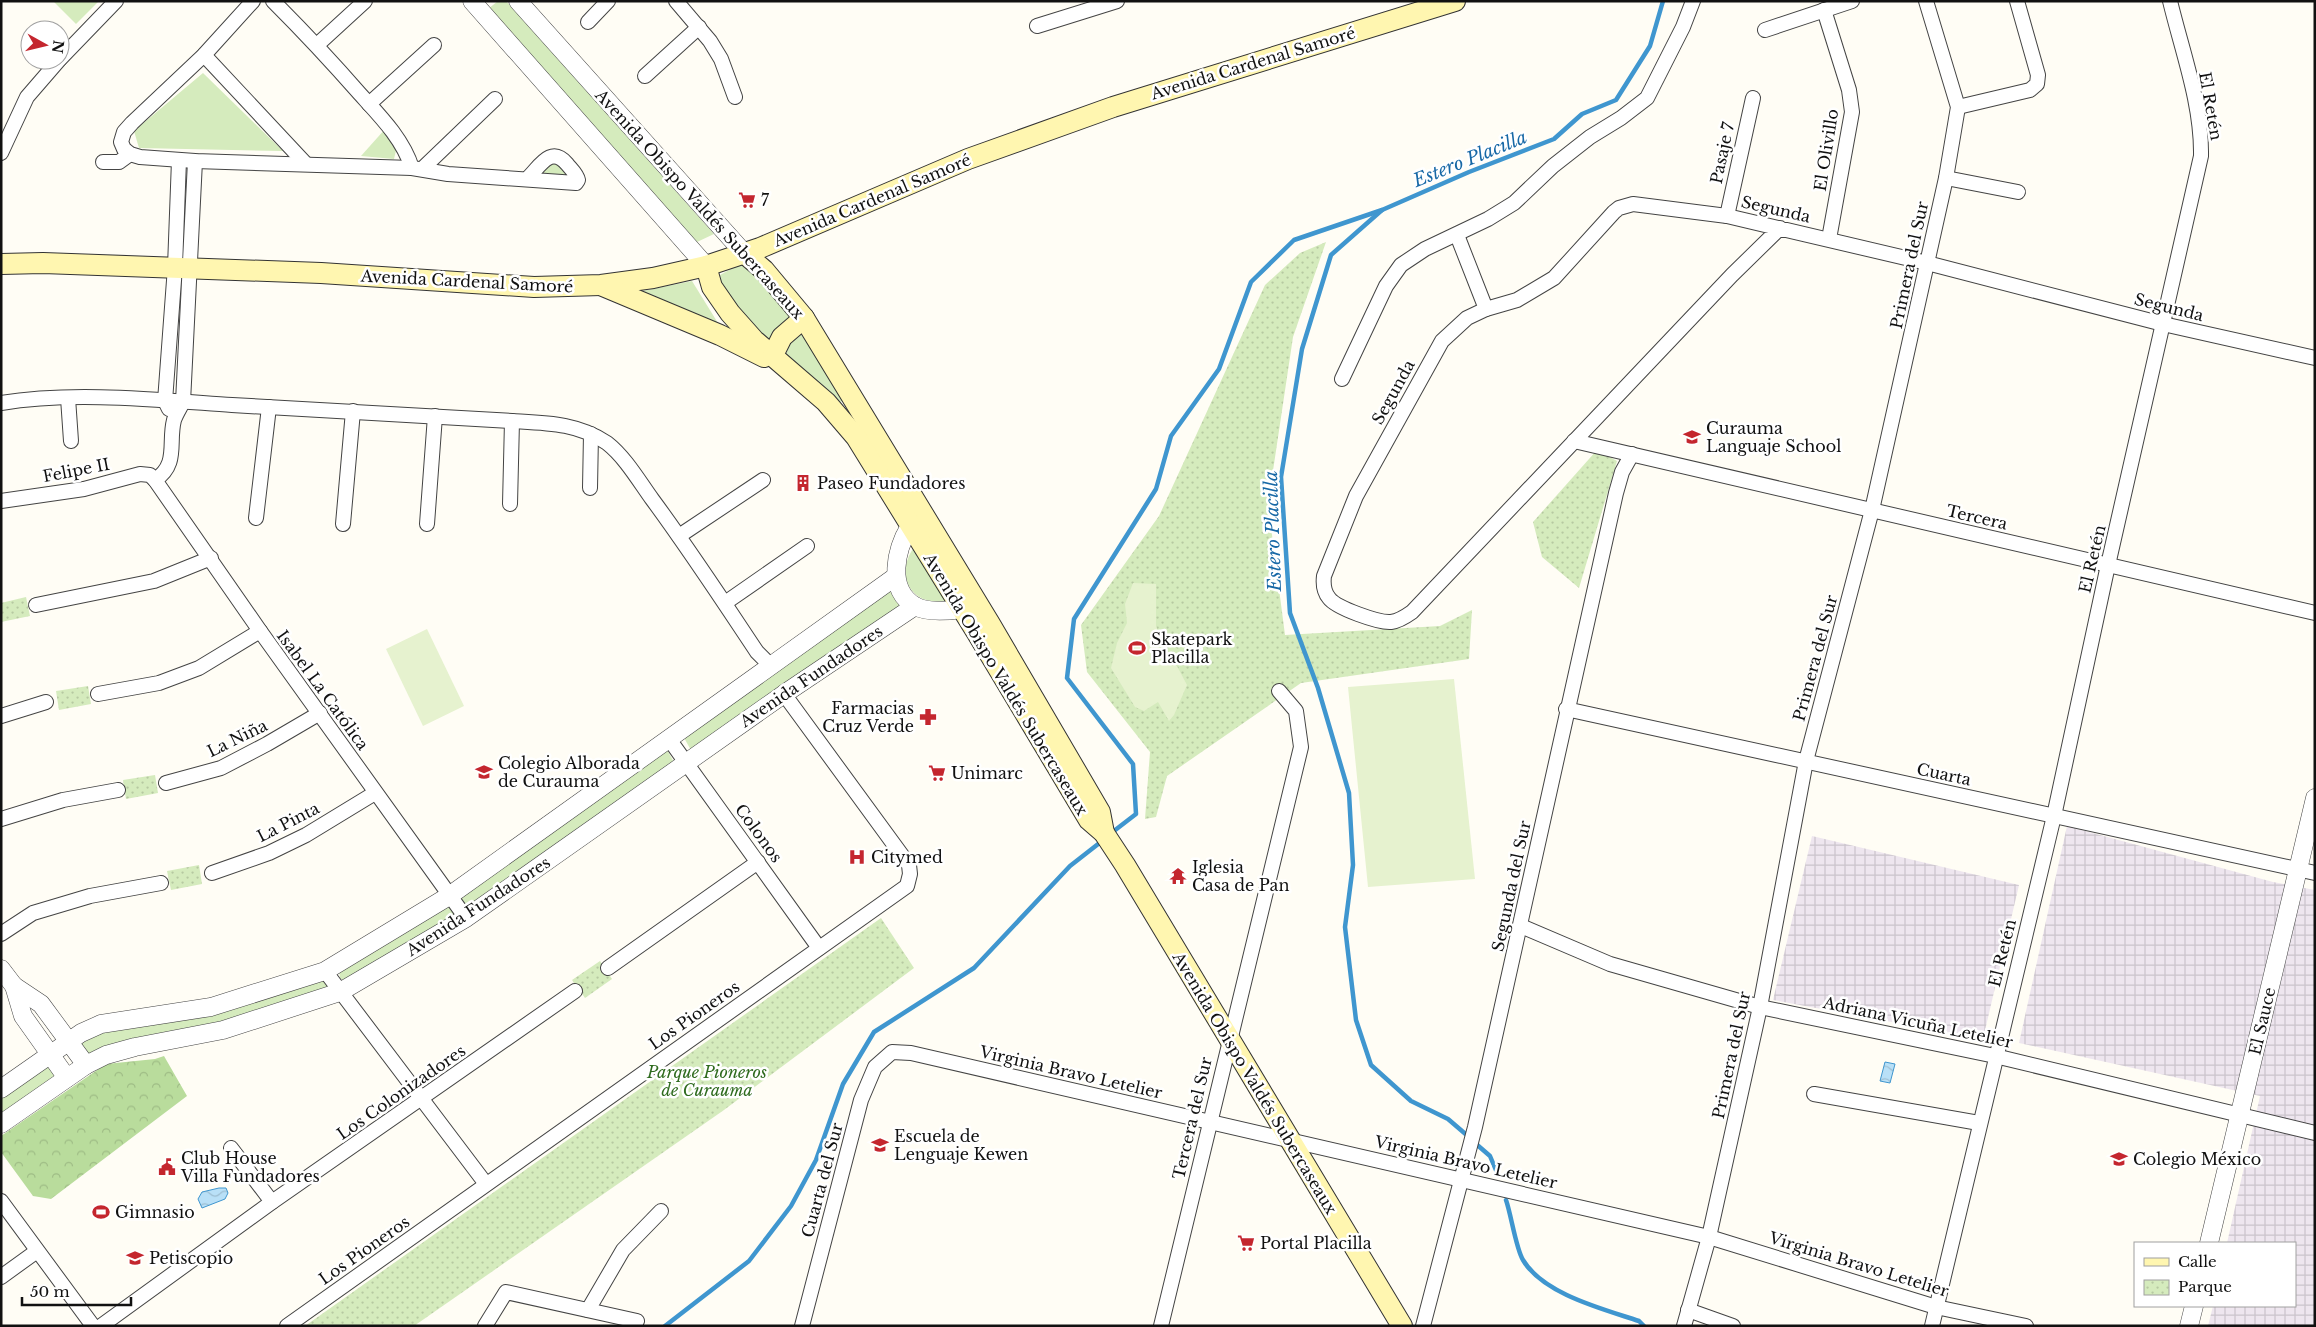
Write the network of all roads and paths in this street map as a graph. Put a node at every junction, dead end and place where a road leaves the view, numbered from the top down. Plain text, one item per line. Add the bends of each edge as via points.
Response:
1 (116, 1) edge
2 (253, 1) edge
3 (273, 1) edge
4 (365, 1) edge
5 (518, 1) edge
6 (608, 1) edge
7 (676, 1) edge
8 (1117, 1) edge
9 (1456, 1) edge
10 (1693, 1) edge
11 (1852, 1) edge
12 (1926, 1) edge
13 (2018, 1) edge
14 (2170, 1) edge
15 (477, 3) edge
16 (1423, 6) edge
17 (1824, 10) junction
18 (588, 22) dead end
19 (1037, 26) dead end
20 (699, 27) junction
21 (1765, 30) dead end
22 (434, 45) dead end
23 (317, 46) junction
24 (70, 49) edge
25 (204, 55) junction
26 (51, 70) edge
27 (645, 76) dead end
28 (734, 96) dead end
29 (1752, 98) dead end
30 (495, 99) dead end
31 (369, 104) junction
32 (1958, 106) junction
33 (1, 153) edge
34 (130, 154) junction
35 (179, 160) junction
36 (195, 161) junction
37 (103, 162) dead end
38 (304, 163) junction
39 (417, 169) junction
40 (528, 178) dead end
41 (1946, 178) junction
42 (2018, 192) dead end
43 (1727, 216) junction
44 (1780, 228) junction
45 (1457, 235) junction
46 (1829, 239) junction
47 (744, 253) junction
48 (1927, 263) junction
49 (1, 264) edge
50 (706, 266) junction
51 (182, 268) junction
52 (601, 285) junction
53 (1486, 309) junction
54 (804, 318) junction
55 (2163, 324) junction
56 (773, 355) junction
57 (2315, 358) edge
58 (800, 378) junction
59 (1342, 379) dead end
60 (68, 398) junction
61 (165, 401) junction
62 (182, 402) junction
63 (1, 403) edge
64 (268, 407) junction
65 (353, 411) junction
66 (435, 416) junction
67 (174, 421) junction
68 (512, 421) junction
69 (591, 434) junction
70 (71, 441) dead end
71 (1574, 441) junction
72 (1632, 454) junction
73 (155, 480) junction
74 (762, 480) dead end
75 (590, 488) dead end
76 (1, 502) edge
77 (510, 504) dead end
78 (1872, 510) junction
79 (256, 518) dead end
80 (343, 524) dead end
81 (427, 524) dead end
82 (910, 526) junction
83 (679, 536) junction
84 (807, 546) dead end
85 (211, 558) junction
86 (2108, 565) junction
87 (895, 577) junction
88 (725, 603) junction
89 (36, 605) dead end
90 (915, 606) junction
91 (962, 609) junction
92 (2315, 613) edge
93 (260, 631) junction
94 (770, 666) junction
95 (1279, 691) dead end
96 (98, 694) dead end
97 (784, 694) junction
98 (46, 702) dead end
99 (1566, 709) junction
100 (320, 713) junction
101 (1, 716) edge
102 (669, 739) junction
103 (1806, 761) junction
104 (686, 762) junction
105 (166, 783) dead end
106 (118, 790) dead end
107 (375, 793) junction
108 (2315, 798) edge
109 (2054, 816) junction
110 (1, 819) edge
111 (1104, 833) junction
112 (758, 862) junction
113 (2306, 871) edge
114 (212, 873) dead end
115 (161, 883) dead end
116 (449, 896) junction
117 (466, 918) junction
118 (1521, 926) junction
119 (1, 934) edge
120 (819, 948) junction
121 (608, 968) dead end
122 (1, 969) edge
123 (325, 971) junction
124 (14, 986) junction
125 (575, 991) dead end
126 (340, 992) junction
127 (1760, 1007) junction
128 (1229, 1038) junction
129 (70, 1041) junction
130 (892, 1052) joint
131 (50, 1054) junction
132 (1995, 1056) junction
133 (86, 1065) junction
134 (67, 1078) junction
135 (1, 1090) edge
136 (1814, 1094) dead end
137 (421, 1100) junction
138 (2239, 1116) junction
139 (1209, 1121) junction
140 (1979, 1123) junction
141 (1, 1124) edge
142 (2315, 1133) edge
143 (1290, 1140) junction
144 (231, 1148) dead end
145 (1464, 1173) junction
146 (486, 1184) junction
147 (1, 1201) edge
148 (272, 1202) junction
149 (661, 1211) dead end
150 (1709, 1237) junction
151 (2209, 1242) edge
152 (37, 1251) junction
153 (1, 1277) edge
154 (1936, 1307) junction
155 (2194, 1307) edge
156 (588, 1310) junction
157 (1688, 1310) junction
158 (637, 1321) dead end
159 (93, 1326) edge
160 (101, 1326) edge
161 (287, 1326) edge
162 (485, 1326) edge
163 (802, 1326) edge
164 (1160, 1326) edge
165 (1402, 1326) edge
166 (1423, 1326) edge
167 (1684, 1326) edge
168 (1733, 1326) edge
169 (1932, 1326) edge
170 (2026, 1326) edge
171 (2189, 1326) edge

1 - 24 street
2 - 25 street
3 - 23 street
4 - 23 street
5 - 47 street, Avenida Obispo Valdés Subercaseaux
6 - 18 street
7 - 20 street
8 - 19 street
9 - 16 main road, Avenida Cardenal Samoré
10 - 45 street via 1647,98 1553,166 1514,203
11 - 17 street
12 - 32 street, Primera del Sur
13 - 32 street via 2038,75 2036,84 2030,90
14 - 55 street, El Retén via 2201,135 2201,156
15 - 50 street, Avenida Obispo Valdés Subercaseaux
16 - 47 main road, Avenida Cardenal Samoré via 1113,106 968,159
17 - 21 street
17 - 46 street, El Olivillo via 1849,90 1852,112
20 - 27 street
20 - 28 street via 721,59
22 - 31 street
23 - 31 street
25 - 34 street via 124,132 121,142
25 - 38 street
26 - 33 street via 27,97
29 - 43 street, Pasaje 7
30 - 39 street
31 - 39 street
32 - 41 street, Primera del Sur
34 - 35 street
34 - 37 street via 119,162
35 - 36 street
35 - 51 street
36 - 38 street
36 - 51 street
38 - 39 street
39 - 40 street
41 - 42 street
41 - 48 street, Primera del Sur
43 - 44 street, Segunda
43 - 53 street, Segunda via 1626,205 1614,212 1554,278 1517,300
44 - 46 street, Segunda
44 - 71 street, Segunda
45 - 53 street
45 - 59 street via 1425,249 1401,265 1386,286
46 - 48 street, Segunda
47 - 50 main road, Avenida Cardenal Samoré
47 - 54 main road, Avenida Obispo Valdés Subercaseaux via 764,270
48 - 55 street, Segunda
48 - 78 street, Primera del Sur
49 - 51 main road, Avenida Cardenal Samoré
50 - 52 main road, Avenida Cardenal Samoré
50 - 56 main road, Avenida Obispo Valdés Subercaseaux via 712,287 730,313 754,340
51 - 52 main road, Avenida Cardenal Samoré via 534,286
51 - 61 street
51 - 62 street
52 - 58 main road via 720,335
53 - 71 street, Segunda via 1458,324 1442,340 1356,496 1324,576 1329,598 1340,607 1384,622 1398,620 1412,612
54 - 56 main road via 782,337
54 - 111 main road, Avenida Obispo Valdés Subercaseaux via 1100,812
55 - 57 street, Segunda
55 - 86 street, El Retén
56 - 58 main road, Avenida Obispo Valdés Subercaseaux
58 - 82 main road, Avenida Obispo Valdés Subercaseaux via 856,437
60 - 61 street
60 - 63 street
60 - 70 street
61 - 62 street
61 - 67 street
62 - 64 street
62 - 67 street
64 - 65 street
64 - 79 street
65 - 66 street
65 - 80 street
66 - 68 street
66 - 81 street
67 - 73 street via 170,460 164,474
68 - 69 street via 564,425
68 - 77 street
69 - 75 street
69 - 83 street via 608,444 630,468
71 - 72 street, Tercera
72 - 78 street, Tercera
72 - 99 street, Segunda del Sur via 1616,493
73 - 76 street, Felipe II via 150,475 140,474 84,489
73 - 85 street, Isabel La Católica
74 - 83 street
78 - 86 street, Tercera
78 - 103 street, Primera del Sur
82 - 87 street via 898,553
82 - 91 main road, Avenida Obispo Valdés Subercaseaux
83 - 88 street
84 - 88 street
85 - 89 street via 154,581
85 - 93 street, Isabel La Católica
86 - 92 street, Tercera
86 - 109 street, El Retén
87 - 90 street via 903,594
87 - 94 street, Avenida Fundadores
88 - 94 street
90 - 91 street via 929,610
90 - 97 street, Avenida Fundadores
91 - 111 main road, Avenida Obispo Valdés Subercaseaux via 1089,820
93 - 96 street via 200,668 159,683
93 - 100 street, Isabel La Católica
94 - 102 street, Avenida Fundadores
95 - 128 street, Tercera del Sur via 1296,711 1301,747
97 - 104 street, Avenida Fundadores
97 - 120 street, Los Pioneros via 909,865 907,886
98 - 101 street
99 - 103 street, Cuarta
99 - 118 street, Segunda del Sur
100 - 105 street, La Niña via 221,768
100 - 107 street, Isabel La Católica
102 - 104 street, Colonos
102 - 116 street, Avenida Fundadores
103 - 109 street, Cuarta
103 - 127 street, Primera del Sur
104 - 112 street, Colonos
104 - 117 street, Avenida Fundadores
106 - 110 street via 63,800
107 - 114 street, La Pinta via 306,835 269,853
107 - 116 street, Isabel La Católica
108 - 113 street, El Sauce
109 - 113 street, Cuarta
109 - 132 street, El Retén
111 - 128 main road, Avenida Obispo Valdés Subercaseaux
112 - 120 street, Colonos
112 - 121 street
113 - 138 street, El Sauce
115 - 119 street via 90,896 33,913
116 - 117 street, Isabel La Católica
116 - 123 street, Avenida Fundadores
117 - 126 street, Avenida Fundadores
118 - 127 street, Adriana Vicuña Letelier via 1610,964
118 - 145 street, Segunda del Sur
120 - 146 street, Los Pioneros
122 - 124 street
123 - 126 street
123 - 129 street, Avenida Fundadores via 211,1007 101,1024
124 - 129 street via 41,1004
124 - 131 street via 23,1016
125 - 137 street, Los Colonizadores
126 - 133 street, Avenida Fundadores via 223,1030 135,1047
126 - 137 street
127 - 132 street, Adriana Vicuña Letelier
127 - 150 street, Primera del Sur
128 - 139 street, Tercera del Sur
128 - 143 main road, Avenida Obispo Valdés Subercaseaux
129 - 131 street, Avenida Fundadores
129 - 133 street
130 - 139 street, Virginia Bravo Letelier via 911,1053
130 - 163 street, Cuarta del Sur via 875,1067 861,1100
131 - 134 street
131 - 135 street, Avenida Fundadores
132 - 138 street, Adriana Vicuña Letelier
132 - 140 street, El Retén
133 - 134 street, Avenida Fundadores
134 - 141 street, Avenida Fundadores
136 - 140 street
137 - 146 street
137 - 148 street, Los Colonizadores
138 - 142 street, Adriana Vicuña Letelier
138 - 151 street, El Sauce
139 - 143 street, Virginia Bravo Letelier
139 - 164 street, Tercera del Sur
140 - 154 street, El Retén
143 - 145 street, Virginia Bravo Letelier
143 - 165 main road, Avenida Obispo Valdés Subercaseaux
144 - 148 street
145 - 150 street, Virginia Bravo Letelier
145 - 166 street, Segunda del Sur
146 - 161 street, Los Pioneros
147 - 152 street
148 - 160 street, Los Colonizadores
149 - 156 street via 623,1250
150 - 154 street, Virginia Bravo Letelier
150 - 157 street, Primera del Sur
152 - 153 street
152 - 159 street
154 - 169 street, El Retén
154 - 170 street, Virginia Bravo Letelier
155 - 171 street
156 - 158 street
156 - 162 street via 506,1292
157 - 167 street, Primera del Sur
157 - 168 street

